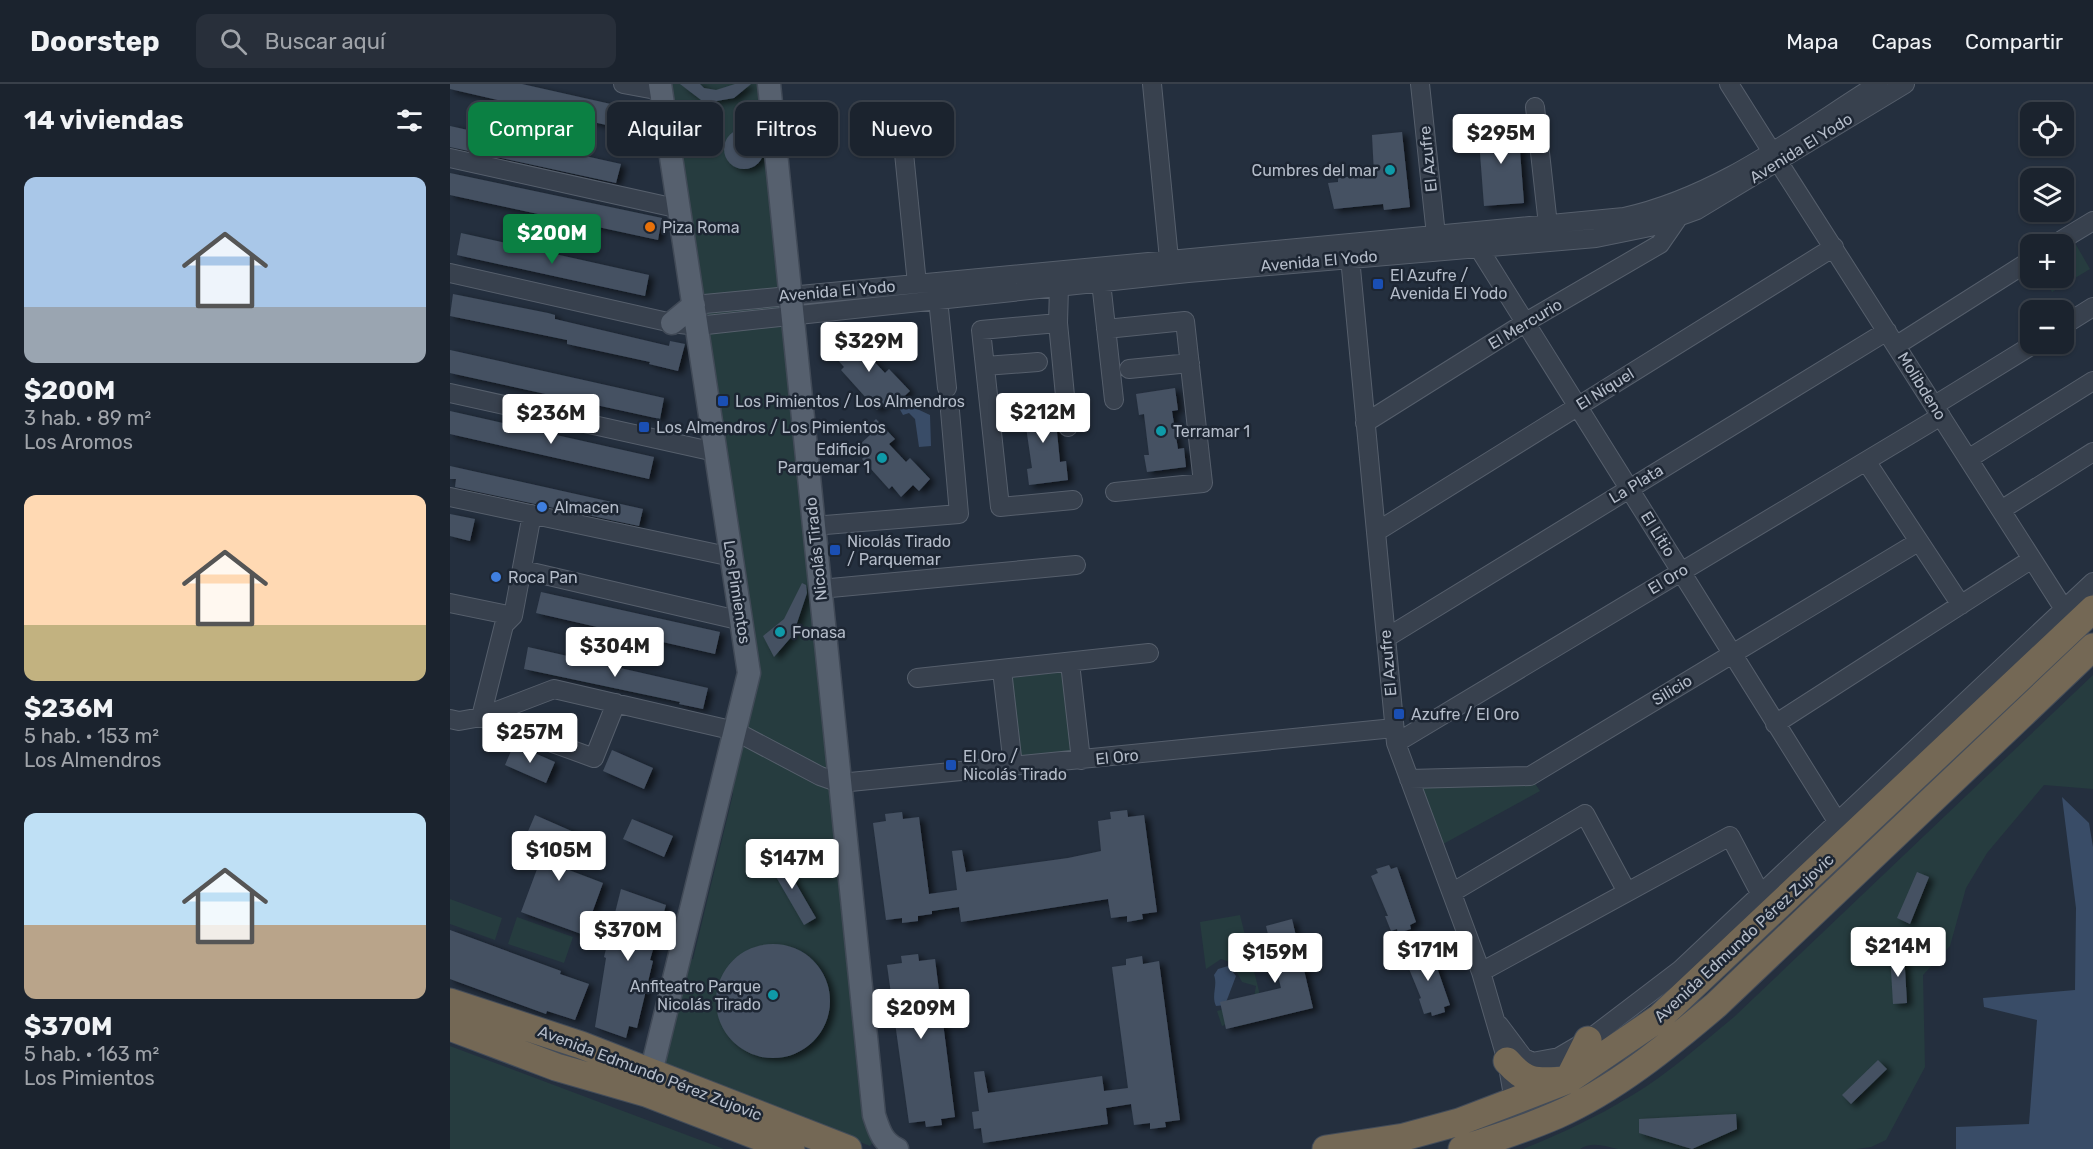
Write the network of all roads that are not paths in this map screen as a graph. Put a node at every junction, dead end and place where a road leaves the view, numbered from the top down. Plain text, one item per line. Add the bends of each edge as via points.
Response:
1 (623, 84) edge
2 (769, 84) edge
3 (1152, 84) edge
4 (1420, 84) edge
5 (1729, 84) edge
6 (1878, 84) edge
7 (1905, 84) edge
8 (660, 88) edge
9 (1535, 107) dead end
10 (904, 156) edge
11 (1776, 157) junction
12 (450, 158) edge
13 (680, 209) junction
14 (1678, 218) junction
15 (2093, 221) edge
16 (1548, 225) junction
17 (2072, 234) edge
18 (1436, 235) junction
19 (1478, 247) junction
20 (1834, 247) junction
21 (1350, 250) junction
22 (1169, 259) junction
23 (2020, 266) edge
24 (450, 273) edge
25 (1101, 282) junction
26 (917, 284) junction
27 (1059, 287) junction
28 (938, 299) junction
29 (792, 305) junction
30 (2093, 307) edge
31 (696, 315) junction
32 (2074, 319) edge
33 (1526, 322) junction
34 (672, 323) joint
35 (1058, 323) junction
36 (1106, 329) junction
37 (1892, 338) junction
38 (2020, 354) edge
39 (1038, 362) dead end
40 (1190, 363) junction
41 (985, 366) junction
42 (1130, 369) dead end
43 (2093, 381) edge
44 (947, 388) dead end
45 (450, 393) edge
46 (1114, 400) dead end
47 (1578, 406) junction
48 (1938, 410) junction
49 (950, 411) dead end
50 (1365, 423) junction
51 (1068, 427) dead end
52 (715, 452) junction
53 (2093, 452) edge
54 (1968, 459) junction
55 (1866, 461) junction
56 (1629, 488) junction
57 (1115, 492) dead end
58 (450, 497) edge
59 (1073, 500) dead end
60 (2001, 510) junction
61 (532, 514) junction
62 (813, 526) junction
63 (1376, 532) junction
64 (1918, 542) junction
65 (732, 557) junction
66 (2032, 560) junction
67 (1076, 565) dead end
68 (524, 570) junction
69 (1681, 572) junction
70 (2093, 582) edge
71 (819, 589) junction
72 (450, 603) edge
73 (1961, 605) junction
74 (2064, 609) junction
75 (2093, 609) edge
76 (513, 616) junction
77 (742, 621) junction
78 (1386, 638) junction
79 (2093, 647) edge
80 (1149, 653) dead end
81 (1732, 654) junction
82 (1070, 663) junction
83 (1002, 670) junction
84 (918, 678) dead end
85 (616, 704) junction
86 (481, 717) junction
87 (450, 719) edge
88 (1775, 724) junction
89 (735, 731) junction
90 (1395, 735) junction
91 (1081, 760) junction
92 (1013, 766) junction
93 (1409, 779) junction
94 (840, 783) junction
95 (1837, 821) junction
96 (1453, 892) junction
97 (1627, 892) junction
98 (1760, 893) junction
99 (1481, 972) junction
100 (450, 1002) edge
101 (1496, 1022) junction
102 (450, 1028) edge
103 (1588, 1040) junction
104 (1507, 1061) junction
105 (1568, 1080) junction
106 (649, 1082) junction
107 (1514, 1101) junction
108 (1472, 1146) edge
109 (791, 1149) edge
110 (848, 1149) edge
111 (897, 1149) edge
112 (1326, 1149) edge

1 - 8 street
2 - 29 main road, Nicolás Tirado
3 - 22 street
4 - 18 street, El Azufre
5 - 11 street, Molibdeno
6 - 11 street, Avenida El Yodo
7 - 11 street, Avenida El Yodo
8 - 13 main road, Los Pimientos
9 - 16 street
10 - 26 street
11 - 14 street, Avenida El Yodo via 1716,200
11 - 16 street, Avenida El Yodo via 1672,205 1624,217
11 - 20 street, Molibdeno
12 - 13 street
13 - 31 main road, Los Pimientos
14 - 19 street, Avenida El Yodo via 1642,230 1596,238
14 - 33 street, El Mercurio via 1660,244
15 - 17 street
16 - 18 street, Avenida El Yodo
18 - 21 street, Avenida El Yodo
19 - 21 street, Avenida El Yodo
19 - 33 street, El Litio
20 - 37 street, Molibdeno
20 - 47 street, El Níquel
21 - 22 street, Avenida El Yodo
21 - 25 street, Avenida El Yodo
21 - 50 street, El Azufre
22 - 26 street, Avenida El Yodo
23 - 37 street
24 - 34 street
25 - 27 street, Avenida El Yodo
25 - 36 street
26 - 29 street, Avenida El Yodo
27 - 28 street, Avenida El Yodo
27 - 35 street
28 - 29 street, Avenida El Yodo
28 - 44 street
29 - 31 street, Avenida El Yodo
29 - 62 main road, Nicolás Tirado
30 - 32 street
31 - 34 main road
31 - 52 main road, Los Pimientos
33 - 47 street, El Litio
33 - 50 street, El Mercurio
35 - 41 street via 981,330
35 - 51 street
36 - 40 street via 1185,321
36 - 46 street
37 - 48 street, Molibdeno
37 - 56 street, La Plata
38 - 48 street, El Oro
39 - 41 street
40 - 42 street
40 - 57 street via 1203,483
41 - 59 street via 1000,507
43 - 54 street
45 - 52 street
47 - 56 street, El Litio
47 - 63 street, El Níquel
48 - 54 street, Molibdeno
48 - 55 street, El Oro
49 - 62 street via 959,514
50 - 63 street, El Azufre
52 - 65 main road, Los Pimientos
53 - 60 street
54 - 60 street, Molibdeno
55 - 64 street
55 - 69 street, El Oro
56 - 69 street, El Litio
56 - 78 street, La Plata
58 - 61 street
60 - 66 street, Molibdeno
61 - 65 street
61 - 68 street
62 - 71 main road, Nicolás Tirado
63 - 78 street, El Azufre
64 - 73 street
64 - 81 street, Silicio
65 - 77 main road, Los Pimientos
66 - 73 street
66 - 74 street, Molibdeno
67 - 71 street
68 - 76 street
68 - 77 street
69 - 81 street, El Litio
69 - 90 street, El Oro
70 - 74 street, Avenida Edmundo Pérez Zujovic
71 - 94 main road, Nicolás Tirado
72 - 76 street
73 - 88 street
74 - 95 street, Avenida Edmundo Pérez Zujovic
75 - 105 highway, Avenida Edmundo Pérez Zujovic via 1659,1018
76 - 86 street via 504,625
77 - 89 main road, Los Pimientos via 749,673
78 - 90 street, El Azufre
79 - 108 highway, Avenida Edmundo Pérez Zujovic via 1716,1005 1676,1038 1639,1066 1559,1114
80 - 82 street
81 - 88 street, El Litio
81 - 93 street, Silicio via 1530,776
82 - 83 street
82 - 91 street
83 - 84 street
83 - 92 street
85 - 86 street via 554,689
85 - 86 street via 594,758
85 - 89 street
86 - 87 street
88 - 95 street, El Litio
89 - 94 street
89 - 106 main road, Los Pimientos
90 - 91 street, El Oro
90 - 93 street, El Azufre
91 - 92 street, El Oro
92 - 94 street, El Oro
93 - 96 street, El Azufre
94 - 111 main road, Nicolás Tirado via 874,1115 880,1133
95 - 98 street, Avenida Edmundo Pérez Zujovic
96 - 97 street via 1585,814
96 - 99 street, El Azufre
97 - 98 street via 1730,836
97 - 99 street
98 - 103 street, Avenida Edmundo Pérez Zujovic via 1680,970
99 - 101 street, El Azufre
100 - 106 highway, Avenida Edmundo Pérez Zujovic via 581,1045
101 - 103 street, Avenida Edmundo Pérez Zujovic via 1523,1057 1532,1062 1559,1057
101 - 104 street, El Azufre
102 - 106 highway, Avenida Edmundo Pérez Zujovic via 556,1066
103 - 105 highway
104 - 105 highway via 1521,1078
104 - 107 street, El Azufre
105 - 107 highway, Avenida Edmundo Pérez Zujovic
106 - 109 highway, Avenida Edmundo Pérez Zujovic
106 - 110 highway, Avenida Edmundo Pérez Zujovic
107 - 108 highway via 1506,1121
107 - 112 highway, Avenida Edmundo Pérez Zujovic via 1404,1137

